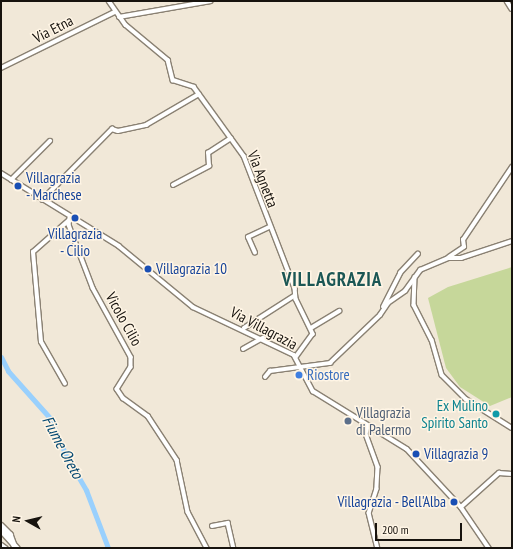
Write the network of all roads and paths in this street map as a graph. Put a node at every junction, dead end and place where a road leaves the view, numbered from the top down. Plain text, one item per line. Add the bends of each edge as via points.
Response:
1 (109, 1) edge
2 (211, 1) edge
3 (507, 1) edge
4 (512, 9) edge
5 (115, 12) junction
6 (119, 17) junction
7 (1, 68) edge
8 (199, 94) junction
9 (231, 138) junction
10 (50, 141) dead end
11 (512, 168) edge
12 (1, 173) edge
13 (11, 180) junction
14 (173, 185) dead end
15 (42, 200) junction
16 (69, 219) junction
17 (269, 227) junction
18 (512, 241) edge
19 (256, 253) dead end
20 (418, 254) dead end
21 (448, 258) junction
22 (415, 276) junction
23 (294, 296) junction
24 (384, 309) junction
25 (339, 311) dead end
26 (244, 328) junction
27 (311, 328) junction
28 (263, 338) junction
29 (243, 349) dead end
30 (296, 357) junction
31 (301, 368) junction
32 (265, 376) dead end
33 (65, 384) dead end
34 (368, 427) junction
35 (512, 428) edge
36 (501, 470) dead end
37 (512, 474) edge
38 (502, 476) junction
39 (462, 507) junction
40 (1, 525) edge
41 (212, 526) dead end
42 (1, 530) edge
43 (1, 545) edge
44 (16, 546) edge
45 (5, 548) edge
46 (207, 548) edge
47 (234, 548) edge
48 (378, 548) edge
49 (489, 548) edge

1 - 5 street, Via Agnetta
2 - 6 street
3 - 4 street
5 - 6 street, Via Agnetta
5 - 7 street, Via Etna
6 - 8 street, Via Agnetta via 168,60 173,80 192,85
8 - 9 street, Via Agnetta
8 - 15 street via 146,125 120,131 112,128
9 - 14 street via 208,153 209,166
9 - 17 street, Via Agnetta via 246,161
10 - 13 street
11 - 21 street via 463,240 464,248
12 - 13 street, Via Villagrazia
13 - 15 street, Via Villagrazia
15 - 16 street, Via Villagrazia
16 - 26 street, Via Villagrazia via 119,246 193,307
16 - 33 street via 33,252 41,342
16 - 46 street, Vicolo Cilio via 93,288 131,357 131,367 117,389 123,398 148,416 176,460 188,512
17 - 19 street via 248,237
17 - 23 street, Via Agnetta via 295,288
18 - 21 street via 460,258
20 - 24 street via 400,273 388,294
21 - 22 street
22 - 24 street
22 - 35 street via 414,305 432,340 442,375 466,399
23 - 26 street
23 - 27 street, Via Agnetta
24 - 31 street via 335,360
25 - 27 street
26 - 28 street, Via Villagrazia
27 - 30 street via 313,335
28 - 29 street
28 - 30 street, Via Villagrazia
30 - 31 street, Via Villagrazia
31 - 32 street via 270,371
31 - 34 street, Via Villagrazia via 312,391
34 - 39 street, Via Villagrazia via 407,449
34 - 48 street via 366,434 378,467 378,485 369,513
36 - 38 street
37 - 38 street
38 - 39 street via 499,473
39 - 49 street, Via Villagrazia
40 - 44 main road via 10,534
41 - 47 street via 228,523
42 - 44 main road
43 - 45 main road

